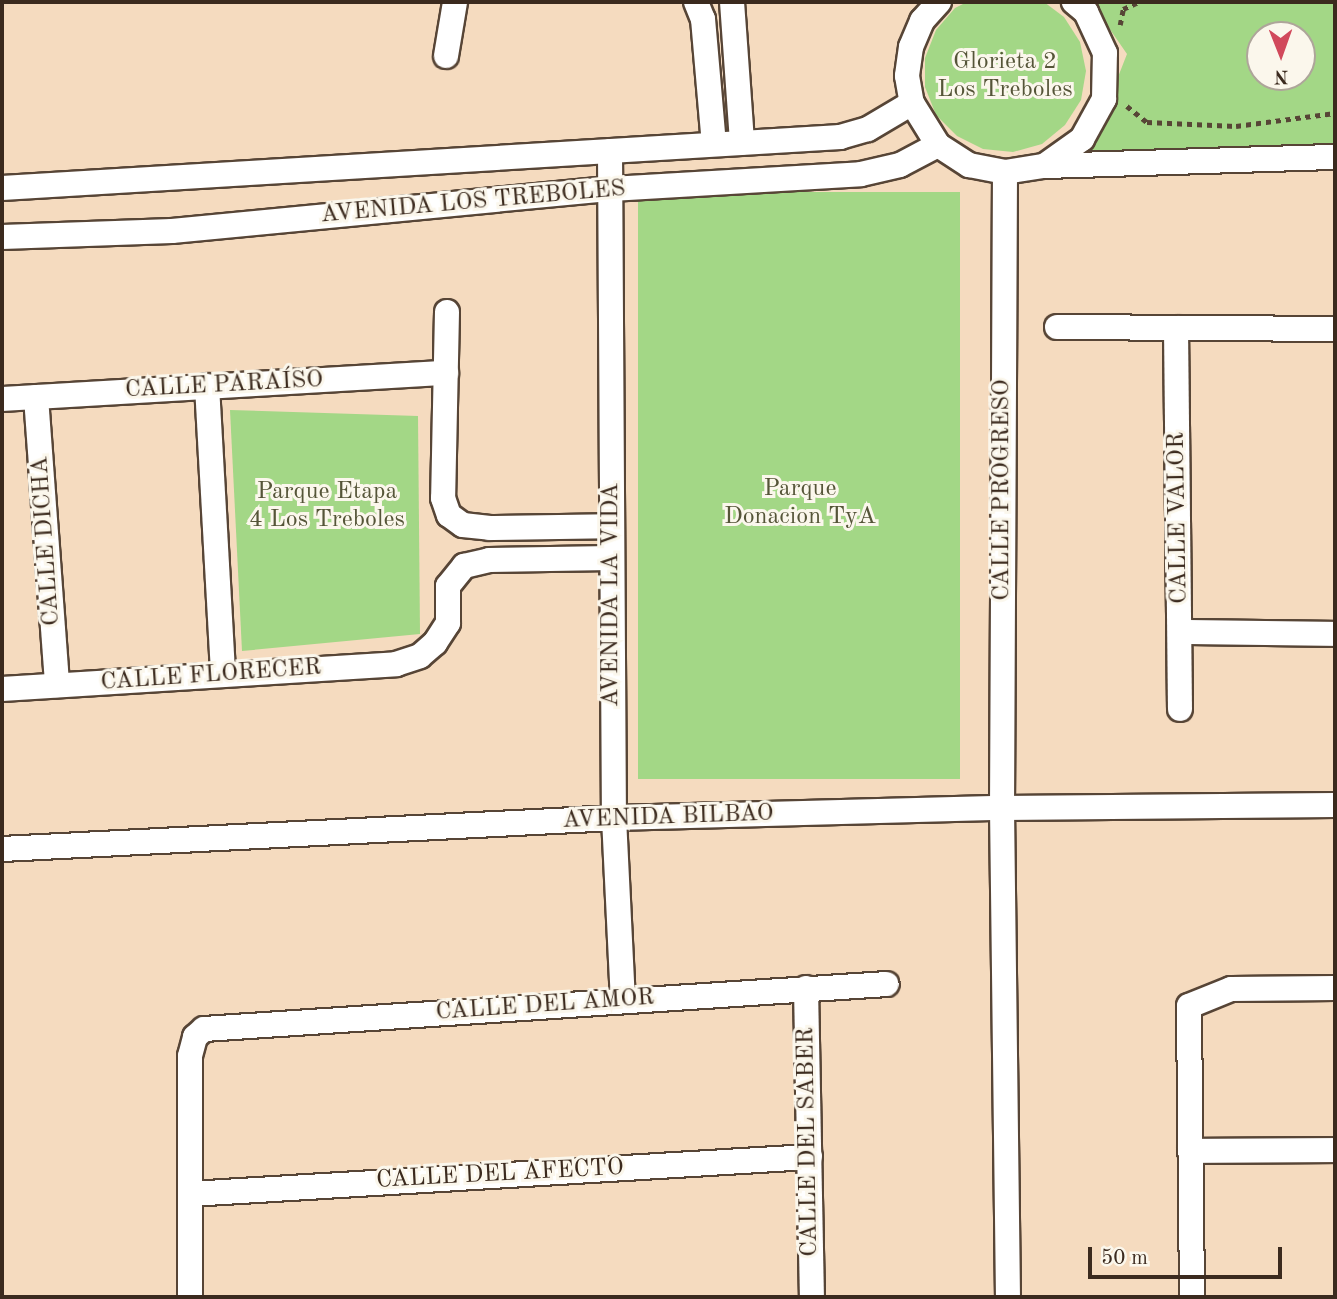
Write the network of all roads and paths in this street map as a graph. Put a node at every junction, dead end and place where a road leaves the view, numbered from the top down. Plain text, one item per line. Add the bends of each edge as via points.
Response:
1 (455, 2) edge
2 (696, 2) edge
3 (732, 2) edge
4 (939, 2) edge
5 (1073, 2) edge
6 (1139, 2) edge
7 (1120, 34) dead end
8 (446, 56) dead end
9 (1119, 100) dead end
10 (912, 103) junction
11 (1335, 113) edge
12 (742, 143) junction
13 (714, 144) junction
14 (939, 145) junction
15 (610, 151) junction
16 (1335, 157) edge
17 (1044, 166) junction
18 (1005, 172) junction
19 (2, 188) edge
20 (611, 189) junction
21 (2, 237) edge
22 (447, 312) dead end
23 (1057, 327) dead end
24 (1177, 327) junction
25 (1335, 329) edge
26 (446, 373) junction
27 (207, 386) junction
28 (36, 397) junction
29 (2, 399) edge
30 (612, 526) junction
31 (611, 558) junction
32 (1181, 632) junction
33 (1335, 634) edge
34 (223, 675) junction
35 (58, 685) junction
36 (2, 689) edge
37 (1180, 709) dead end
38 (1335, 805) edge
39 (1002, 808) junction
40 (614, 818) junction
41 (2, 849) edge
42 (887, 984) dead end
43 (806, 988) junction
44 (1335, 988) edge
45 (623, 1000) junction
46 (1335, 1150) edge
47 (1190, 1151) junction
48 (810, 1157) junction
49 (190, 1194) junction
50 (190, 1297) edge
51 (812, 1297) edge
52 (1008, 1297) edge
53 (1192, 1297) edge

1 - 8 street
2 - 13 street via 703,19
3 - 12 street
4 - 10 street via 922,21 911,47 908,76
5 - 17 street via 1086,12 1105,53 1104,99 1082,139
6 - 7 path via 1123,9
9 - 11 path via 1147,122 1236,126
10 - 12 street, AVENIDA LOS TREBOLES via 868,130 840,137
10 - 14 street
12 - 13 street, AVENIDA LOS TREBOLES
13 - 15 street, AVENIDA LOS TREBOLES
14 - 18 street via 969,165
14 - 20 street, AVENIDA LOS TREBOLES via 900,165 861,174
15 - 19 street, AVENIDA LOS TREBOLES
15 - 20 street, AVENIDA LA VIDA
16 - 17 street
17 - 18 street
18 - 39 street, CALLE PROGRESO
20 - 21 street, AVENIDA LOS TREBOLES via 172,231
20 - 30 street, AVENIDA LA VIDA
22 - 26 street
23 - 24 street
24 - 25 street
24 - 32 street, CALLE VALOR
26 - 27 street, CALLE PARAÍSO
26 - 30 street via 443,498 449,515 463,525 490,528
27 - 28 street, CALLE PARAÍSO
27 - 34 street
28 - 29 street, CALLE PARAÍSO
28 - 35 street, CALLE DICHA
30 - 31 street, AVENIDA LA VIDA
31 - 34 street, CALLE FLORECER via 489,560 464,566 448,586 448,623 435,643 420,656 396,664
31 - 40 street, AVENIDA LA VIDA
32 - 33 street
32 - 37 street, CALLE VALOR
34 - 35 street, CALLE FLORECER
35 - 36 street, CALLE FLORECER
38 - 39 street, AVENIDA BILBAO
39 - 40 street, AVENIDA BILBAO
39 - 52 street, CALLE PROGRESO
40 - 41 street, AVENIDA BILBAO
40 - 45 street, AVENIDA LA VIDA
42 - 43 street, CALLE DEL AMOR
43 - 45 street, CALLE DEL AMOR
43 - 48 street, CALLE DEL SABER
44 - 47 street via 1231,989 1189,1006
45 - 49 street, CALLE DEL AMOR via 204,1029 195,1037 190,1056
46 - 47 street
47 - 53 street
48 - 49 street, CALLE DEL AFECTO
48 - 51 street, CALLE DEL SABER
49 - 50 street

